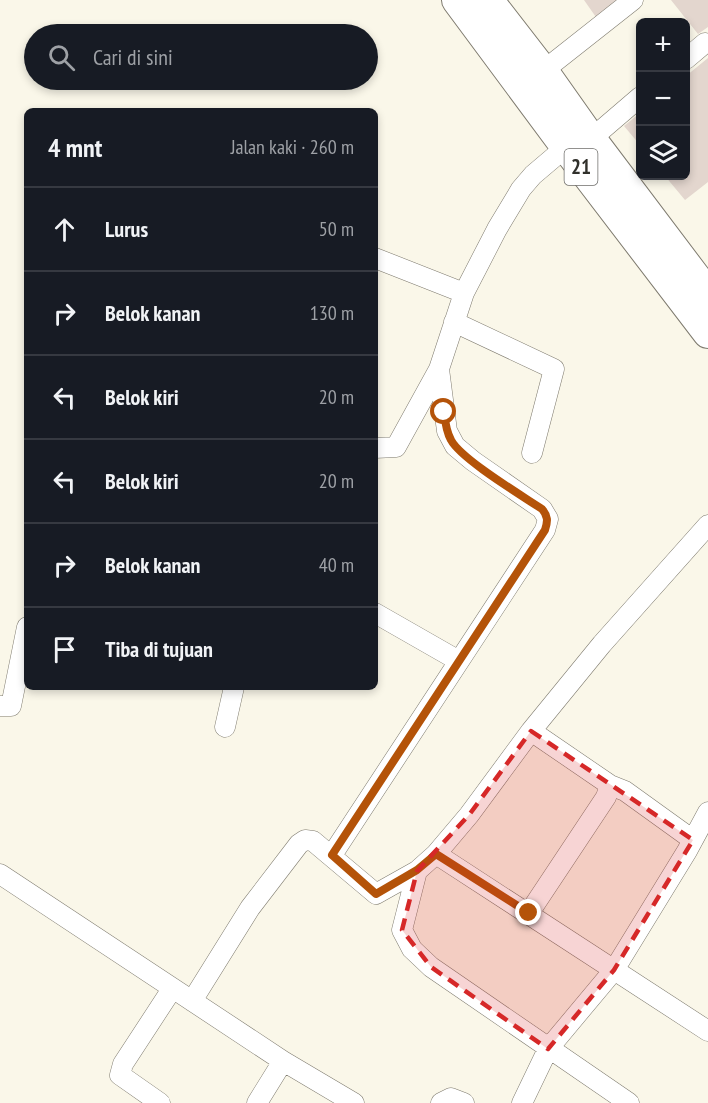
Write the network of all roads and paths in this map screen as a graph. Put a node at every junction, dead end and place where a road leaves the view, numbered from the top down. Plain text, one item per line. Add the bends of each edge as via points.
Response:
1 (457, 0) edge
2 (488, 0) edge
3 (633, 0) edge
4 (705, 43) dead end
5 (690, 56) edge
6 (543, 70) junction
7 (636, 100) edge
8 (578, 143) junction
9 (378, 259) edge
10 (464, 293) junction
11 (708, 294) edge
12 (454, 322) junction
13 (708, 333) edge
14 (439, 369) junction
15 (378, 449) edge
16 (532, 453) dead end
17 (708, 525) edge
18 (378, 615) edge
19 (24, 642) edge
20 (459, 661) junction
21 (233, 690) edge
22 (0, 706) edge
23 (225, 727) dead end
24 (531, 731) junction
25 (610, 785) junction
26 (708, 812) edge
27 (693, 840) junction
28 (436, 854) junction
29 (332, 855) junction
30 (417, 870) junction
31 (0, 874) edge
32 (529, 913) junction
33 (614, 970) junction
34 (172, 989) junction
35 (192, 1001) junction
36 (708, 1031) edge
37 (548, 1049) junction
38 (283, 1061) junction
39 (160, 1103) edge
40 (257, 1103) edge
41 (354, 1103) edge
42 (441, 1103) edge
43 (464, 1103) edge
44 (522, 1103) edge
45 (629, 1103) edge

1 - 8 highway, 21
2 - 6 highway, 21
3 - 6 street
4 - 5 street
6 - 8 highway, 21
7 - 8 street
8 - 10 street via 521,189
8 - 11 highway, 21
8 - 13 highway, 21
9 - 10 street
10 - 12 street
12 - 14 street
12 - 16 street via 554,369
14 - 15 street via 396,447
14 - 20 street via 447,432 455,446 542,509 548,519 545,530
17 - 24 street
18 - 20 street
19 - 22 street via 11,706
20 - 29 street
21 - 23 street
24 - 25 street
24 - 28 street
25 - 27 street via 625,791
25 - 32 street via 606,798
26 - 27 street
27 - 33 street
28 - 30 street
28 - 32 street
29 - 30 street via 376,894
29 - 35 street via 314,841 299,844 250,909
30 - 37 street via 402,930 412,949 431,967
31 - 34 street
32 - 33 street
33 - 36 street
33 - 37 street
34 - 35 street
34 - 39 street via 123,1064 120,1075
35 - 38 street
37 - 44 street
37 - 45 street
38 - 40 street
38 - 41 street
42 - 43 street via 451,1098

